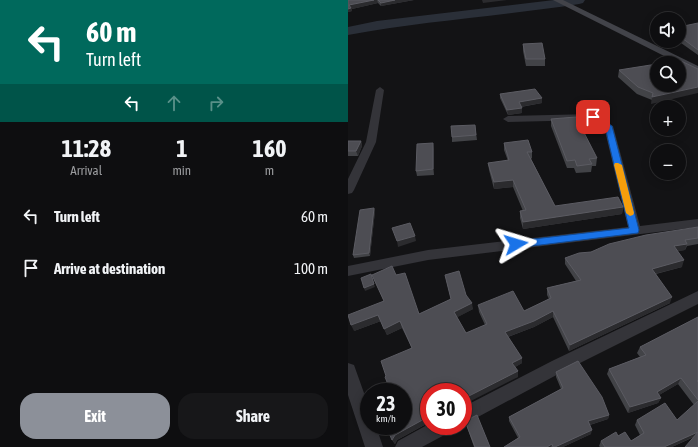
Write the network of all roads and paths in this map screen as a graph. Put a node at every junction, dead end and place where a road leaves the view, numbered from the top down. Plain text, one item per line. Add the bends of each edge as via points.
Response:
1 (556, 0) edge
2 (568, 0) edge
3 (597, 17) junction
4 (698, 64) edge
5 (698, 70) edge
6 (380, 90) dead end
7 (508, 119) dead end
8 (348, 190) edge
9 (698, 223) edge
10 (635, 230) junction
11 (348, 271) edge
12 (698, 297) edge
13 (348, 370) edge
14 (472, 411) edge
15 (427, 435) edge
16 (374, 447) edge
17 (404, 447) edge

1 - 3 main road
2 - 3 main road
3 - 4 main road
3 - 5 main road
6 - 8 street via 372,142
7 - 10 street via 593,117 608,126
9 - 10 street
10 - 11 street via 428,255
12 - 14 street
13 - 16 street
15 - 17 street

